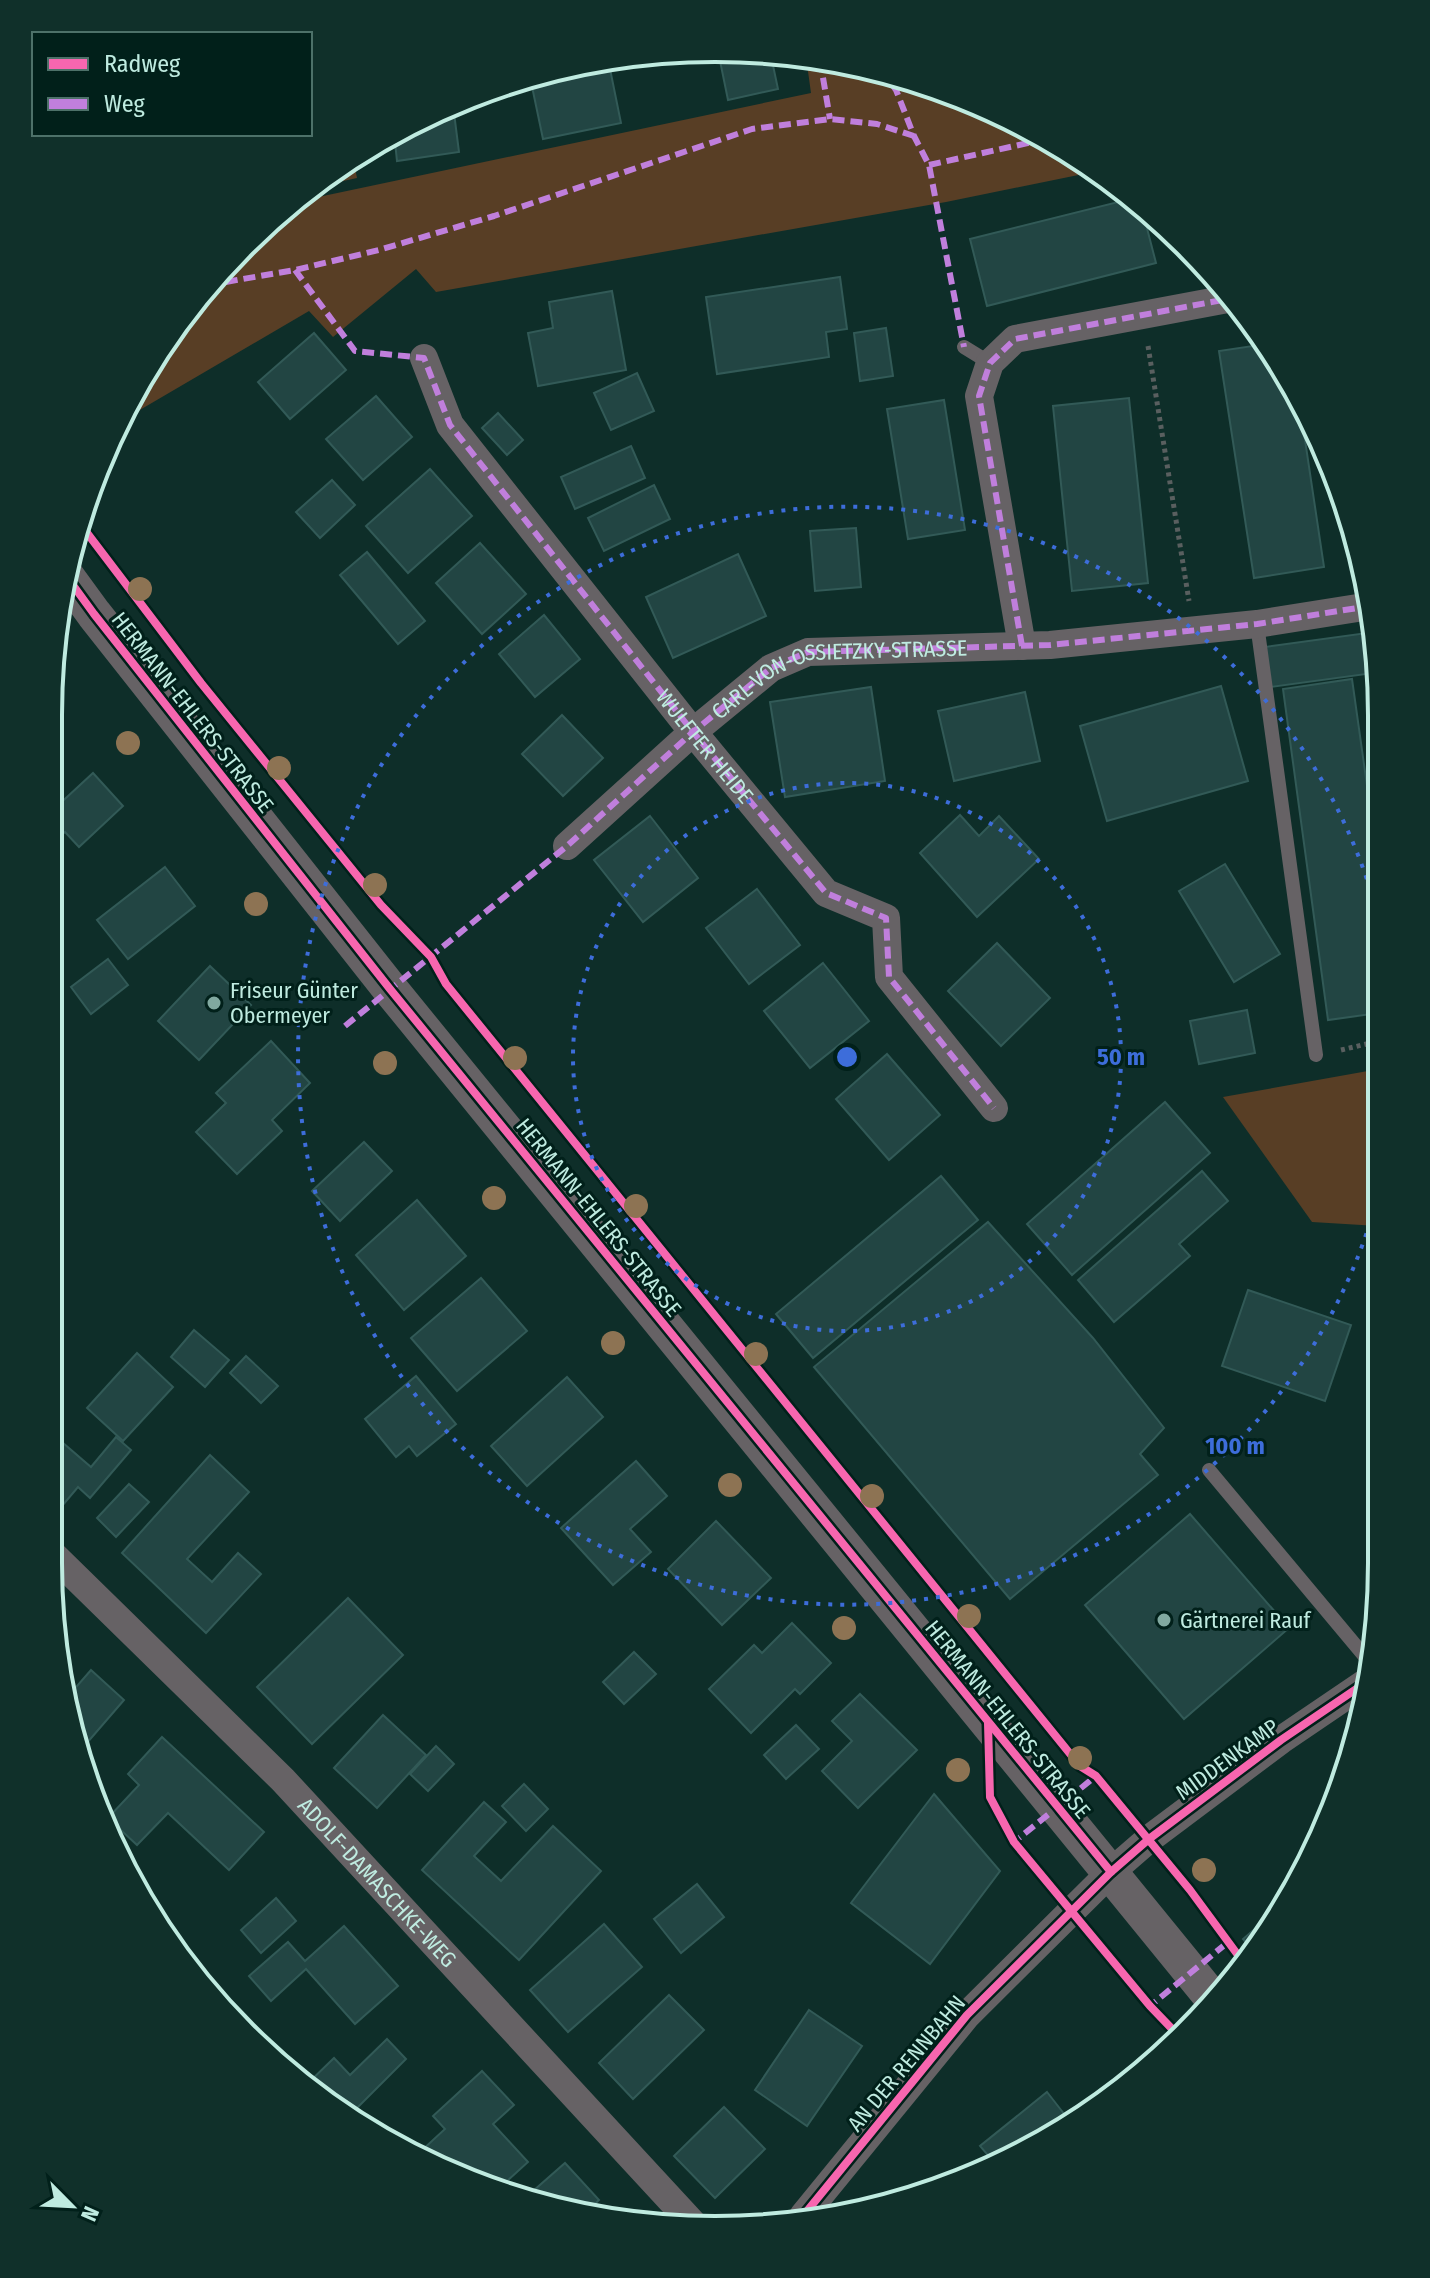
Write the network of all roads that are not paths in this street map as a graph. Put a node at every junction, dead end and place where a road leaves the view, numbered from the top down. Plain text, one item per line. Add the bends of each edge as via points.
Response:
1 (1219, 300) edge
2 (964, 347) dead end
3 (424, 358) dead end
4 (990, 363) junction
5 (75, 588) edge
6 (1358, 608) edge
7 (1257, 624) junction
8 (1022, 646) junction
9 (693, 732) junction
10 (567, 846) dead end
11 (1316, 1055) road end
12 (994, 1108) dead end
13 (1209, 1470) dead end
14 (62, 1564) edge
15 (1361, 1652) edge
16 (1355, 1690) edge
17 (1111, 1872) junction
18 (1208, 1992) edge
19 (809, 2208) edge
20 (685, 2215) edge

1 - 4 street via 1015,339
2 - 4 lane
3 - 9 street, WULFTER HEIDE via 450,425
4 - 8 street via 979,396
5 - 17 street, HERMANN-EHLERS-STRASSE via 390,989
6 - 7 street, CARL-VON-OSSIETZKY-STRASSE
7 - 8 street, CARL-VON-OSSIETZKY-STRASSE
7 - 11 lane
8 - 9 street, CARL-VON-OSSIETZKY-STRASSE via 808,652 771,668
9 - 10 street, CARL-VON-OSSIETZKY-STRASSE
9 - 12 street, WULFTER HEIDE via 826,893 886,918 889,977
13 - 15 lane
14 - 20 street, ADOLF-DAMASCHKE-WEG via 283,1780
16 - 17 street, MIDDENKAMP via 1281,1740
17 - 18 street, HERMANN-EHLERS-STRASSE
17 - 19 street, AN DER RENNBAHN via 967,2015

